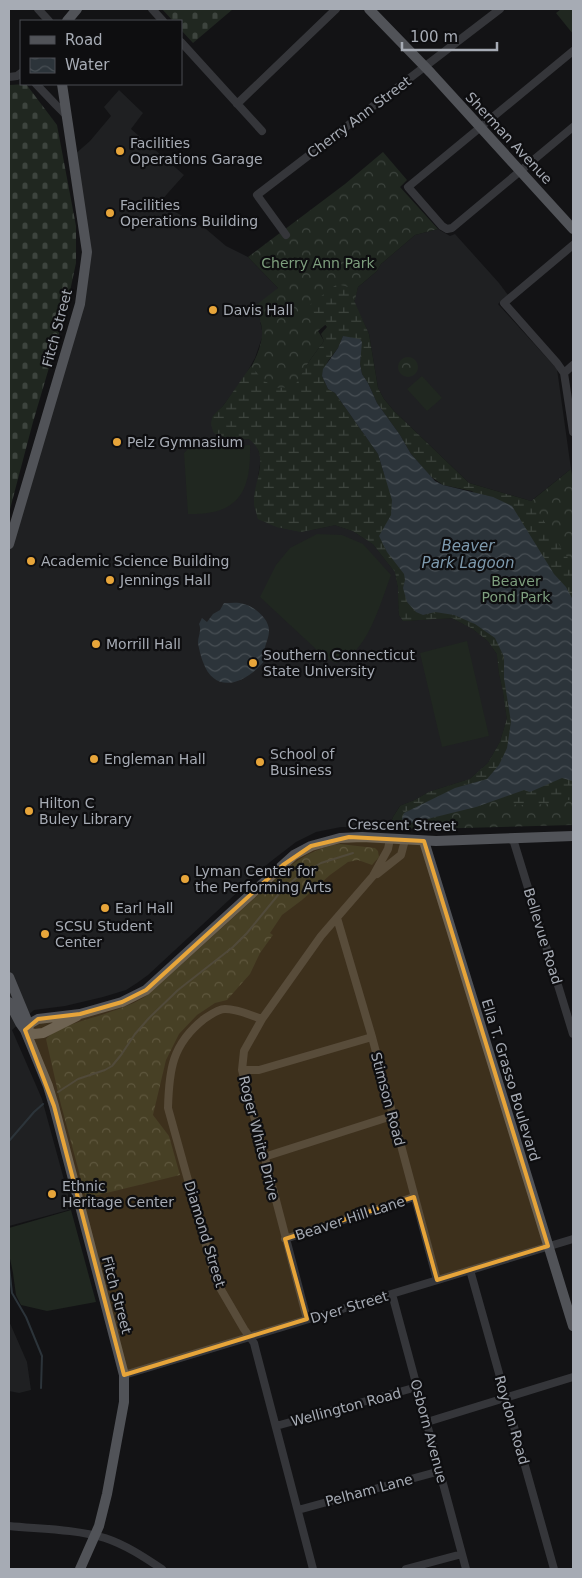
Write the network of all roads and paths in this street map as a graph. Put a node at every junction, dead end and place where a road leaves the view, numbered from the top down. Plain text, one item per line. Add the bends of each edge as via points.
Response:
1 (38, 9) edge
2 (78, 9) edge
3 (152, 9) edge
4 (336, 9) edge
5 (370, 9) edge
6 (500, 9) edge
7 (48, 20) edge
8 (68, 20) edge
9 (162, 20) edge
10 (182, 43) edge
11 (573, 51) edge
12 (424, 67) junction
13 (37, 85) edge
14 (62, 85) edge
15 (237, 104) junction
16 (66, 115) junction
17 (480, 127) junction
18 (573, 127) edge
19 (262, 131) dead end
20 (520, 171) junction
21 (573, 229) edge
22 (286, 235) dead end
23 (573, 245) edge
24 (573, 365) edge
25 (564, 372) junction
26 (573, 432) edge
27 (9, 544) edge
28 (573, 836) edge
29 (390, 839) junction
30 (513, 839) junction
31 (405, 840) junction
32 (424, 841) junction
33 (373, 876) junction
34 (337, 918) junction
35 (9, 977) edge
36 (9, 1002) edge
37 (80, 1014) junction
38 (262, 1019) junction
39 (25, 1030) junction
40 (573, 1034) edge
41 (372, 1037) junction
42 (242, 1070) junction
43 (392, 1116) junction
44 (264, 1157) junction
45 (414, 1197) junction
46 (286, 1239) junction
47 (573, 1239) edge
48 (548, 1246) junction
49 (470, 1270) junction
50 (437, 1280) junction
51 (392, 1294) junction
52 (307, 1320) junction
53 (573, 1326) edge
54 (249, 1337) junction
55 (124, 1375) junction
56 (573, 1377) edge
57 (417, 1387) junction
58 (506, 1398) junction
59 (427, 1422) junction
60 (276, 1426) junction
61 (440, 1471) junction
62 (298, 1510) junction
63 (9, 1526) edge
64 (94, 1536) junction
65 (462, 1554) junction
66 (80, 1569) edge
67 (162, 1569) edge
68 (313, 1569) edge
69 (406, 1569) edge
70 (466, 1569) edge
71 (554, 1569) edge

1 - 7 street
2 - 8 main road
3 - 9 street
4 - 15 street
5 - 12 main road, Sherman Avenue
6 - 12 street, Cherry Ann Street
10 - 15 street
11 - 17 street
12 - 17 main road, Sherman Avenue
12 - 22 street, Cherry Ann Street via 257,195
13 - 16 street
14 - 16 main road, Fitch Street
15 - 19 street
16 - 27 main road, Fitch Street via 87,252 80,304
17 - 20 main road, Sherman Avenue
17 - 20 street via 408,187 410,190 447,229
18 - 20 street
20 - 21 main road, Sherman Avenue
23 - 25 street via 504,303
24 - 25 street
25 - 26 street
28 - 30 main road, Crescent Street
29 - 31 main road, Crescent Street
29 - 33 street, Roger White Drive
29 - 37 main road, Crescent Street via 340,838 302,850 146,990 122,1002
30 - 32 main road, Crescent Street
30 - 40 street, Bellevue Road
31 - 32 main road, Crescent Street
31 - 33 street, Roger White Drive via 398,858
32 - 48 main road, Ella T. Grasso Boulevard
33 - 34 street, Roger White Drive
34 - 38 street, Roger White Drive
34 - 41 street, Stimson Road
35 - 39 main road, Fitch Street via 26,1018
36 - 39 main road, Fitch Street
37 - 39 main road, Crescent Street via 38,1019
37 - 39 main road, Crescent Street via 43,1033
38 - 42 street, Roger White Drive via 244,1051
38 - 54 street, Diamond Street via 236,1010 222,1009 210,1015 186,1037 172,1065 169,1081 168,1108 216,1281
39 - 55 main road, Fitch Street via 54,1106
41 - 42 street via 259,1070
41 - 43 street, Stimson Road
42 - 44 street, Roger White Drive
43 - 44 street
43 - 45 street, Stimson Road
44 - 46 street, Roger White Drive
45 - 46 street, Beaver Hill Lane
45 - 50 street, Stimson Road
46 - 52 street, Roger White Drive
47 - 48 street, Dyer Street
48 - 49 street, Dyer Street
48 - 53 main road, Ella T. Grasso Boulevard
49 - 50 street, Dyer Street
49 - 58 street, Roydon Road
50 - 51 street, Dyer Street
51 - 52 street, Dyer Street
51 - 57 street, Osborn Avenue
52 - 54 street, Dyer Street
54 - 55 street, Dyer Street
54 - 60 street, Diamond Street via 254,1343
55 - 64 main road, Fitch Street via 124,1402 111,1474 102,1518
56 - 58 street
57 - 59 street, Osborn Avenue
57 - 60 street, Wellington Road
58 - 59 street
58 - 71 street, Roydon Road
59 - 61 street, Osborn Avenue
60 - 62 street, Diamond Street
61 - 62 street, Pelham Lane
61 - 65 street, Osborn Avenue
62 - 68 street, Diamond Street
63 - 64 street
64 - 66 main road, Fitch Street
64 - 67 street via 131,1550
65 - 69 street
65 - 70 street, Osborn Avenue

